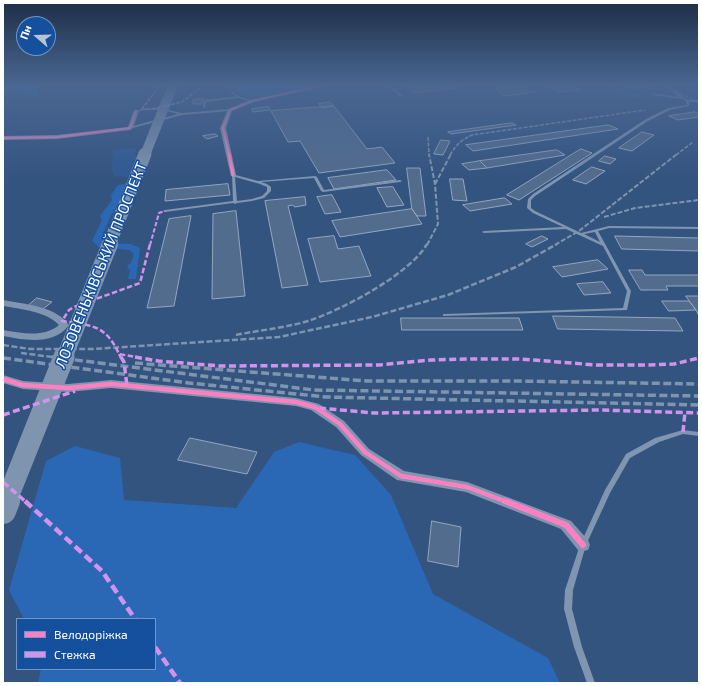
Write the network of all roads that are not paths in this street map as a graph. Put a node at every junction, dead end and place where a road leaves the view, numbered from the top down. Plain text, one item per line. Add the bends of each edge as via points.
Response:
1 (134, 117) edge
2 (159, 117) edge
3 (171, 117) edge
4 (227, 117) edge
5 (653, 117) edge
6 (130, 128) junction
7 (3, 138) edge
8 (233, 175) junction
9 (400, 181) dead end
10 (254, 182) junction
11 (235, 202) junction
12 (165, 211) dead end
13 (567, 228) junction
14 (699, 228) edge
15 (596, 230) junction
16 (484, 232) dead end
17 (580, 234) junction
18 (604, 245) junction
19 (3, 303) edge
20 (445, 315) dead end
21 (3, 333) edge
22 (3, 379) edge
23 (699, 434) edge
24 (3, 511) edge
25 (583, 545) junction
26 (591, 683) edge

1 - 6 street
2 - 24 highway, ЛОЗОВЕНЬКІВСЬКИЙ ПРОСПЕКТ, bridge
3 - 6 lane
4 - 8 street via 223,128
5 - 13 lane via 529,200 529,208
6 - 7 street via 62,136
8 - 10 lane
8 - 11 lane
9 - 10 lane via 323,191 315,177
10 - 11 lane via 269,187 269,191 263,197
11 - 12 lane
13 - 16 lane
13 - 17 lane
14 - 15 lane via 609,227
15 - 17 lane
15 - 18 lane
17 - 18 lane
18 - 20 lane via 630,291 625,309
19 - 21 street via 53,315 64,325 61,329 46,335 21,337
22 - 25 street via 23,385 68,388 111,384 296,402 315,407 340,424 365,452 401,476 467,487 566,525
23 - 25 lane via 684,432 657,440 628,456 607,492
25 - 26 lane via 569,590 568,609

